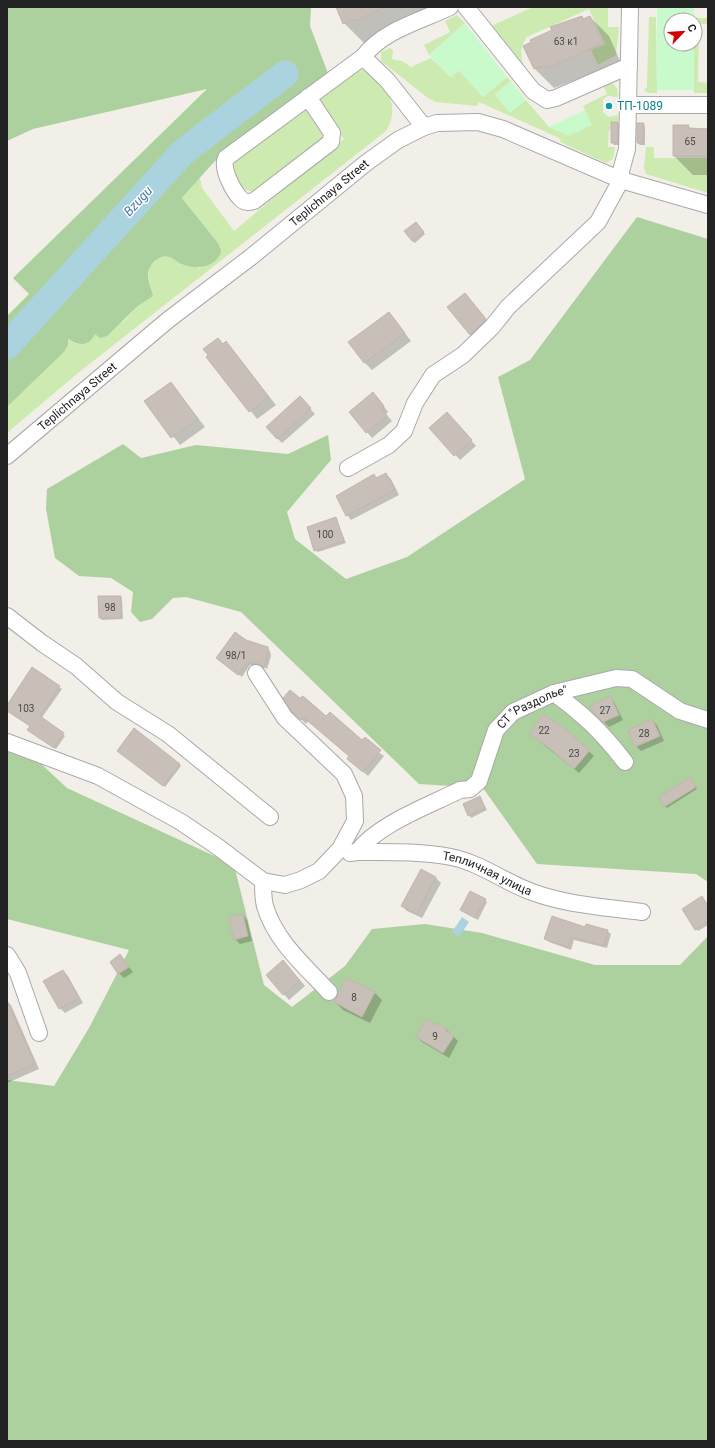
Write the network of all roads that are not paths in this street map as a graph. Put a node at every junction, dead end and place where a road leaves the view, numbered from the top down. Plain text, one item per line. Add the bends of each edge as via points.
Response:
1 (450, 7) edge
2 (466, 7) edge
3 (630, 7) edge
4 (363, 57) junction
5 (629, 66) junction
6 (308, 97) junction
7 (628, 105) junction
8 (708, 105) edge
9 (424, 127) junction
10 (622, 180) junction
11 (708, 205) edge
12 (7, 456) edge
13 (348, 468) dead end
14 (7, 616) edge
15 (256, 673) dead end
16 (554, 693) junction
17 (708, 720) edge
18 (7, 742) edge
19 (625, 762) dead end
20 (270, 817) dead end
21 (357, 852) junction
22 (331, 858) junction
23 (263, 881) junction
24 (642, 912) dead end
25 (7, 955) edge
26 (329, 992) dead end
27 (39, 1033) dead end

1 - 4 street via 382,38 371,46
2 - 5 street via 532,91 547,100
3 - 5 street
4 - 6 street
4 - 9 street via 387,80
5 - 7 street
6 - 6 street via 226,158 224,169 242,199 247,202 254,201 331,142 332,133
7 - 8 street
7 - 10 street via 627,149 621,171
9 - 10 street, Teplichnaya Street via 437,123 478,122 503,129
9 - 12 street, Teplichnaya Street via 398,140 366,163 168,320
10 - 11 street, Teplichnaya Street
10 - 13 street via 598,222 508,307 492,327 463,355 433,375 415,403 404,431 389,445
14 - 20 street via 76,666 117,702 168,734
15 - 22 street via 285,718 344,774 354,796 355,821 340,849
16 - 17 street, СТ "Раздолье" via 616,678 632,679 680,710
16 - 19 street via 585,716 606,737
16 - 21 street, СТ "Раздолье" via 513,712 496,730 479,781 470,789 460,790 379,831 366,840
18 - 23 street via 98,776 181,822
21 - 22 street, Тепличная улица
21 - 24 street, Тепличная улица via 415,853 451,857 473,862 530,891 557,900
22 - 23 street via 319,871 302,880 285,885
23 - 26 street via 264,905 274,929
25 - 27 street via 18,973

